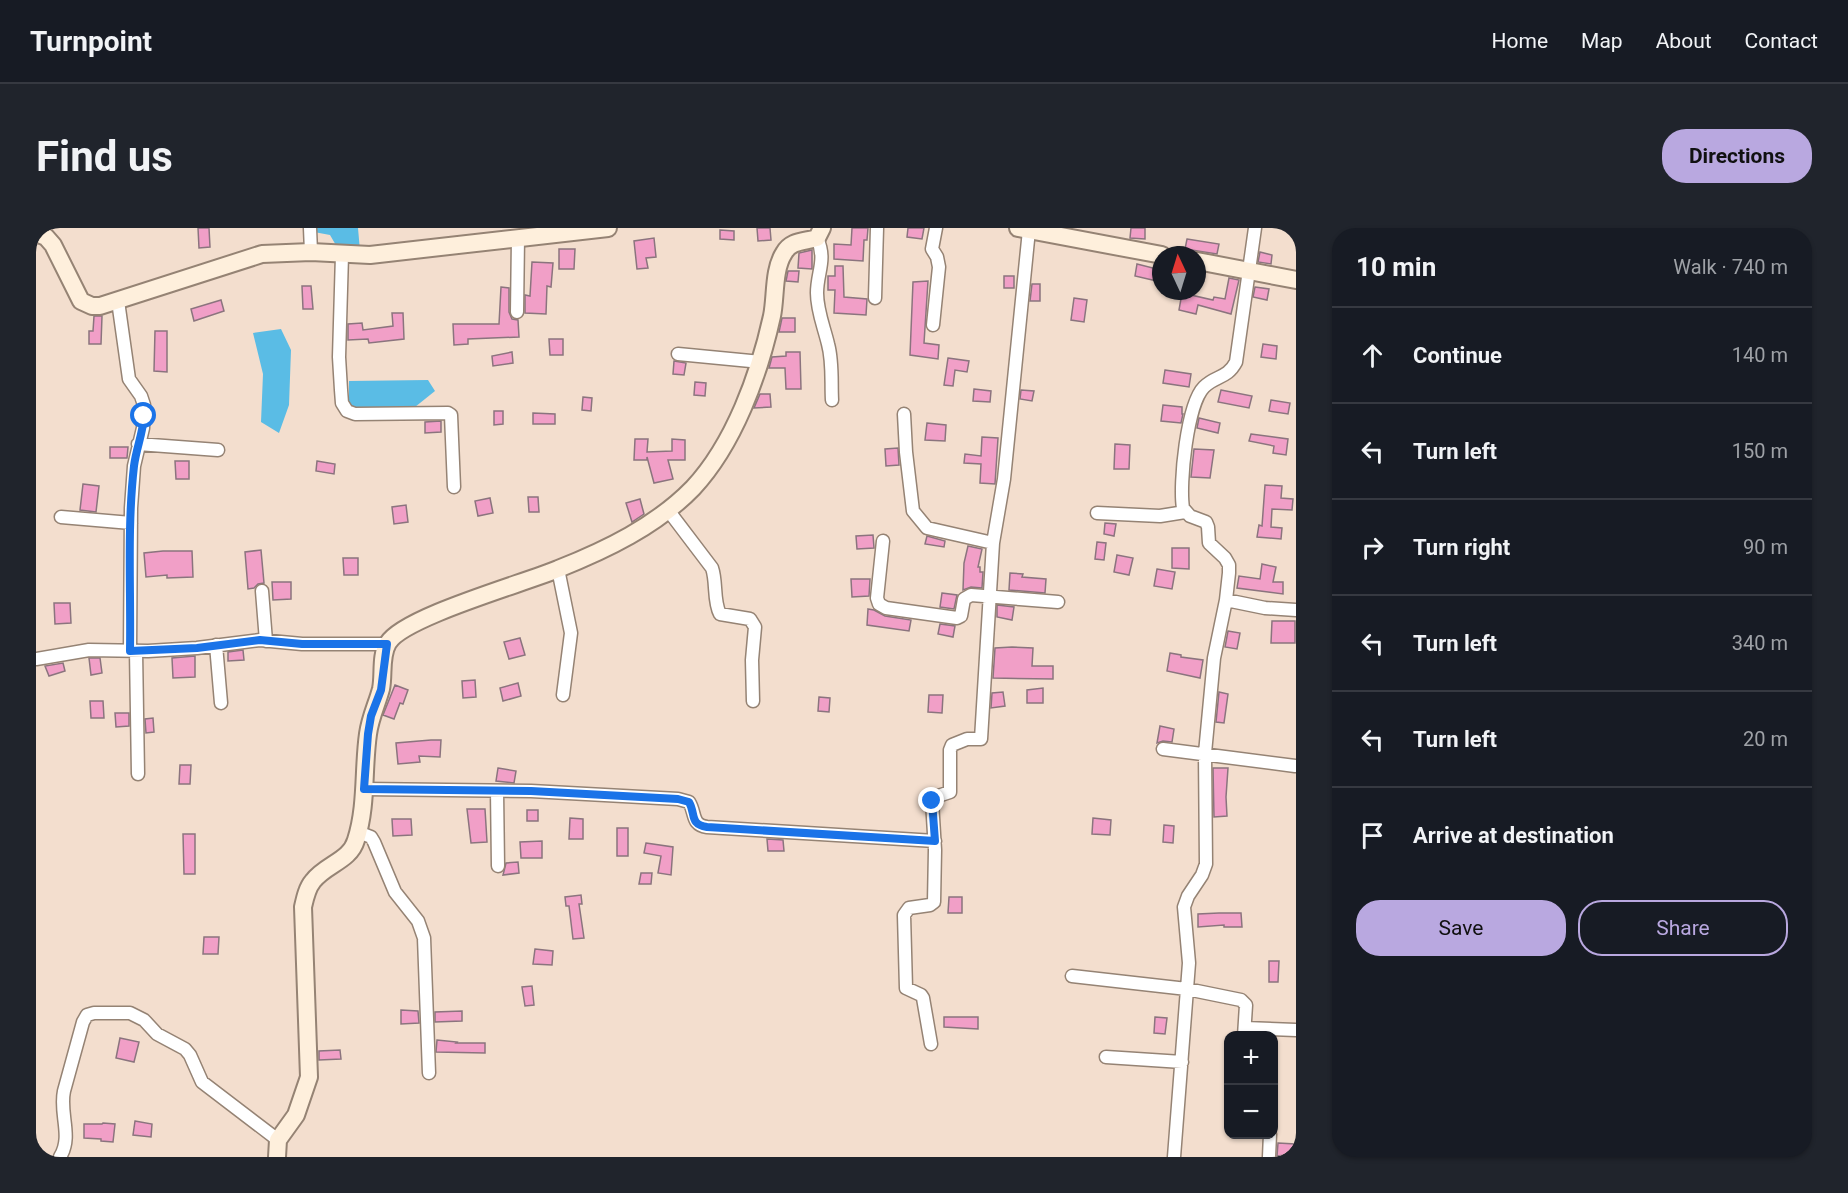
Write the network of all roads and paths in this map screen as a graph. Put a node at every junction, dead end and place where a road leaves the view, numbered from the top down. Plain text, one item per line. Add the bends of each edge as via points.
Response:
1 (310, 228) edge
2 (608, 228) edge
3 (877, 228) edge
4 (936, 228) edge
5 (1254, 228) edge
6 (1024, 229) edge
7 (38, 232) edge
8 (1059, 232) edge
9 (819, 233) edge
10 (518, 238) junction
11 (311, 252) junction
12 (1152, 253) edge
13 (342, 255) junction
14 (1206, 263) edge
15 (1250, 271) junction
16 (1296, 280) edge
17 (875, 298) dead end
18 (118, 301) junction
19 (517, 312) dead end
20 (933, 325) dead end
21 (678, 354) dead end
22 (761, 362) junction
23 (832, 400) dead end
24 (904, 414) dead end
25 (138, 444) junction
26 (218, 450) dead end
27 (454, 487) dead end
28 (668, 510) junction
29 (1185, 512) junction
30 (1097, 513) dead end
31 (61, 517) dead end
32 (131, 524) junction
33 (883, 541) dead end
34 (993, 543) junction
35 (558, 569) junction
36 (262, 591) dead end
37 (990, 595) junction
38 (1226, 600) junction
39 (1058, 602) dead end
40 (1296, 610) edge
41 (266, 641) junction
42 (387, 644) junction
43 (216, 645) junction
44 (133, 651) junction
45 (36, 659) edge
46 (562, 695) dead end
47 (753, 701) dead end
48 (221, 703) dead end
49 (1162, 749) dead end
50 (1205, 753) junction
51 (1295, 766) edge
52 (138, 774) dead end
53 (364, 789) junction
54 (497, 791) junction
55 (358, 832) junction
56 (935, 841) junction
57 (498, 866) dead end
58 (1072, 976) dead end
59 (1187, 989) junction
60 (1296, 1030) edge
61 (1245, 1031) edge
62 (1270, 1031) edge
63 (931, 1044) dead end
64 (1106, 1057) dead end
65 (1182, 1062) junction
66 (429, 1073) dead end
67 (1270, 1139) edge
68 (278, 1140) junction
69 (60, 1157) edge
70 (277, 1157) edge
71 (1173, 1157) edge
72 (1269, 1157) edge

1 - 11 street
2 - 10 street
3 - 17 street
4 - 20 street via 932,249 939,267
5 - 15 street
6 - 8 street
6 - 34 street via 1004,479
7 - 18 street via 58,253 81,301 92,306
8 - 12 street
9 - 22 street via 792,244 780,262
9 - 23 street via 822,266 817,299 830,351
10 - 13 street
10 - 19 street
11 - 13 street
11 - 18 street via 262,254
13 - 27 street via 342,403 355,414 451,415
14 - 15 street
15 - 16 street
15 - 29 street via 1236,362 1232,370 1203,388 1189,425 1183,475
18 - 25 street via 129,379 144,405
21 - 22 street
22 - 28 street via 721,454
24 - 34 street via 913,511 927,528
25 - 26 street
25 - 32 street
28 - 35 street via 630,535
28 - 47 street via 712,568 720,614 754,622
29 - 30 street via 1160,516
29 - 38 street via 1206,522 1209,543 1229,565
31 - 32 street
32 - 44 street
33 - 37 street via 877,598 882,607 957,618 967,596
34 - 37 street
35 - 42 street via 455,606 412,625
35 - 46 street via 571,633
36 - 41 street
37 - 39 street
37 - 56 street via 981,739 952,744 950,792 932,801
38 - 40 street
38 - 50 street via 1214,658
41 - 42 street
41 - 43 street
42 - 53 street via 381,690 368,734
43 - 44 street
43 - 48 street
44 - 45 street via 89,650
44 - 52 street
49 - 50 street
50 - 51 street
50 - 59 street via 1206,864 1184,907
53 - 54 street
53 - 55 street
54 - 56 street via 678,799 689,802 699,826
54 - 57 street
55 - 66 street via 374,842 395,892 418,921 424,938
55 - 68 street via 349,854 313,880 303,907 309,1077 296,1115
56 - 63 street via 934,902 909,908 904,915 906,988 923,998
58 - 59 street
59 - 61 street via 1241,1000 1246,1005
59 - 65 street
60 - 62 street
64 - 65 street
65 - 71 street
67 - 72 street
68 - 69 street via 202,1082 185,1049 158,1034 144,1020 130,1013 94,1013 83,1022 64,1091 66,1142
68 - 70 street

